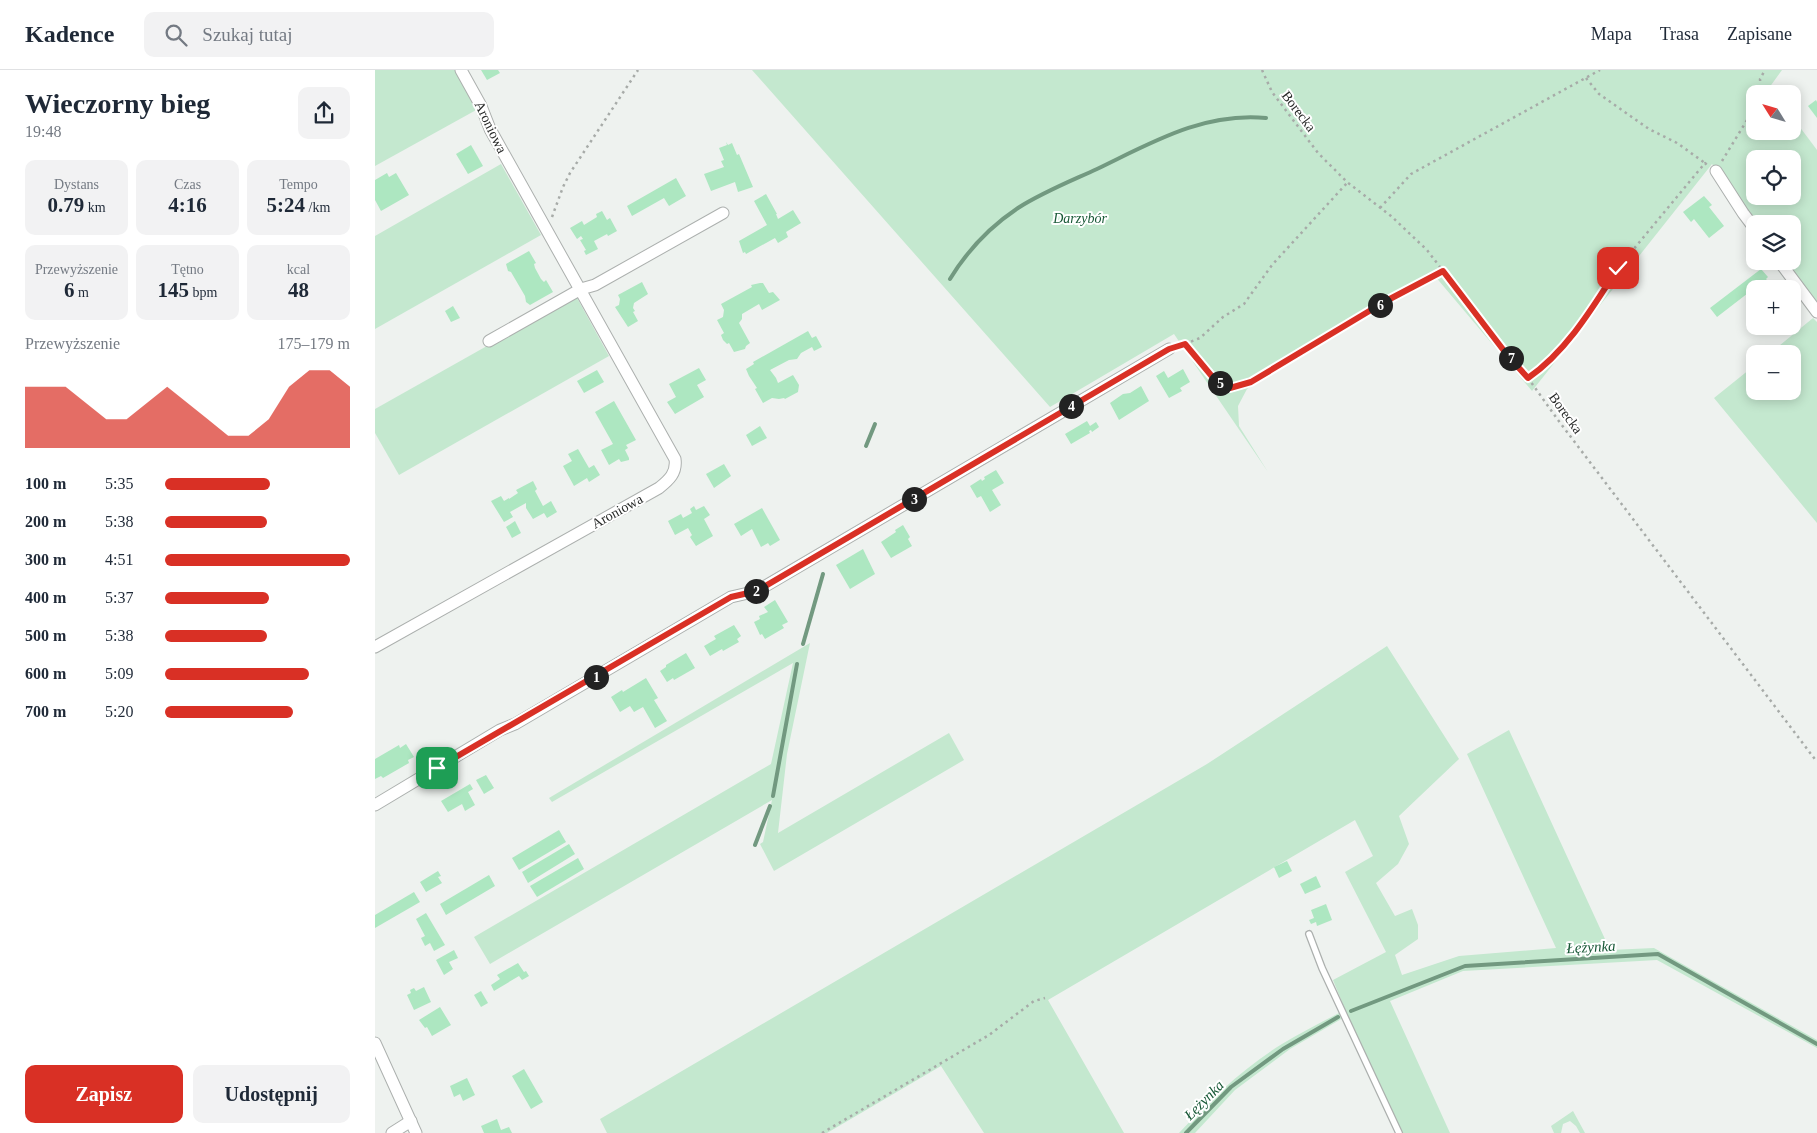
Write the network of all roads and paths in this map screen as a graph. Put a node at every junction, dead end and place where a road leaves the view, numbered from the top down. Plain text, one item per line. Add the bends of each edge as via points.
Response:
1 (461, 70) edge
2 (638, 70) edge
3 (1262, 70) edge
4 (1600, 70) edge
5 (1765, 70) edge
6 (1586, 78) junction
7 (1760, 85) edge
8 (1746, 122) edge
9 (1705, 164) junction
10 (1716, 171) junction
11 (1347, 182) junction
12 (1380, 208) junction
13 (723, 213) dead end
14 (1746, 218) edge
15 (544, 226) junction
16 (1786, 270) edge
17 (1443, 271) junction
18 (581, 289) junction
19 (1817, 312) edge
20 (489, 341) dead end
21 (1185, 344) junction
22 (1169, 349) joint
23 (1528, 378) junction
24 (375, 647) edge
25 (1817, 762) edge
26 (375, 806) edge
27 (1309, 934) dead end
28 (1045, 998) dead end
29 (375, 1043) edge
30 (411, 1121) junction
31 (392, 1133) edge
32 (416, 1133) edge
33 (823, 1133) edge
34 (1399, 1133) edge

1 - 15 street, Aroniowa
2 - 15 path via 570,173 550,221
3 - 11 path, Borecka via 1272,92 1318,153
4 - 6 path
5 - 7 path
6 - 9 path via 1599,94
6 - 12 path via 1411,174
8 - 10 path
9 - 10 path
9 - 23 path via 1618,268 1592,309 1551,361
10 - 14 street
11 - 12 path, Borecka
11 - 21 path via 1272,265 1244,304 1223,317 1200,338
12 - 17 path, Borecka via 1427,250
13 - 18 street via 595,285
15 - 18 street, Aroniowa
16 - 19 street
17 - 21 path via 1386,301 1251,382 1230,388 1215,380
17 - 23 path, Borecka
18 - 20 street
18 - 24 street, Aroniowa via 675,460 672,476 659,488
21 - 22 path
22 - 26 street via 757,591 731,597
23 - 25 path, Borecka
27 - 34 lane
28 - 33 path via 1034,1002 989,1035
29 - 30 street
30 - 31 street
30 - 32 street

